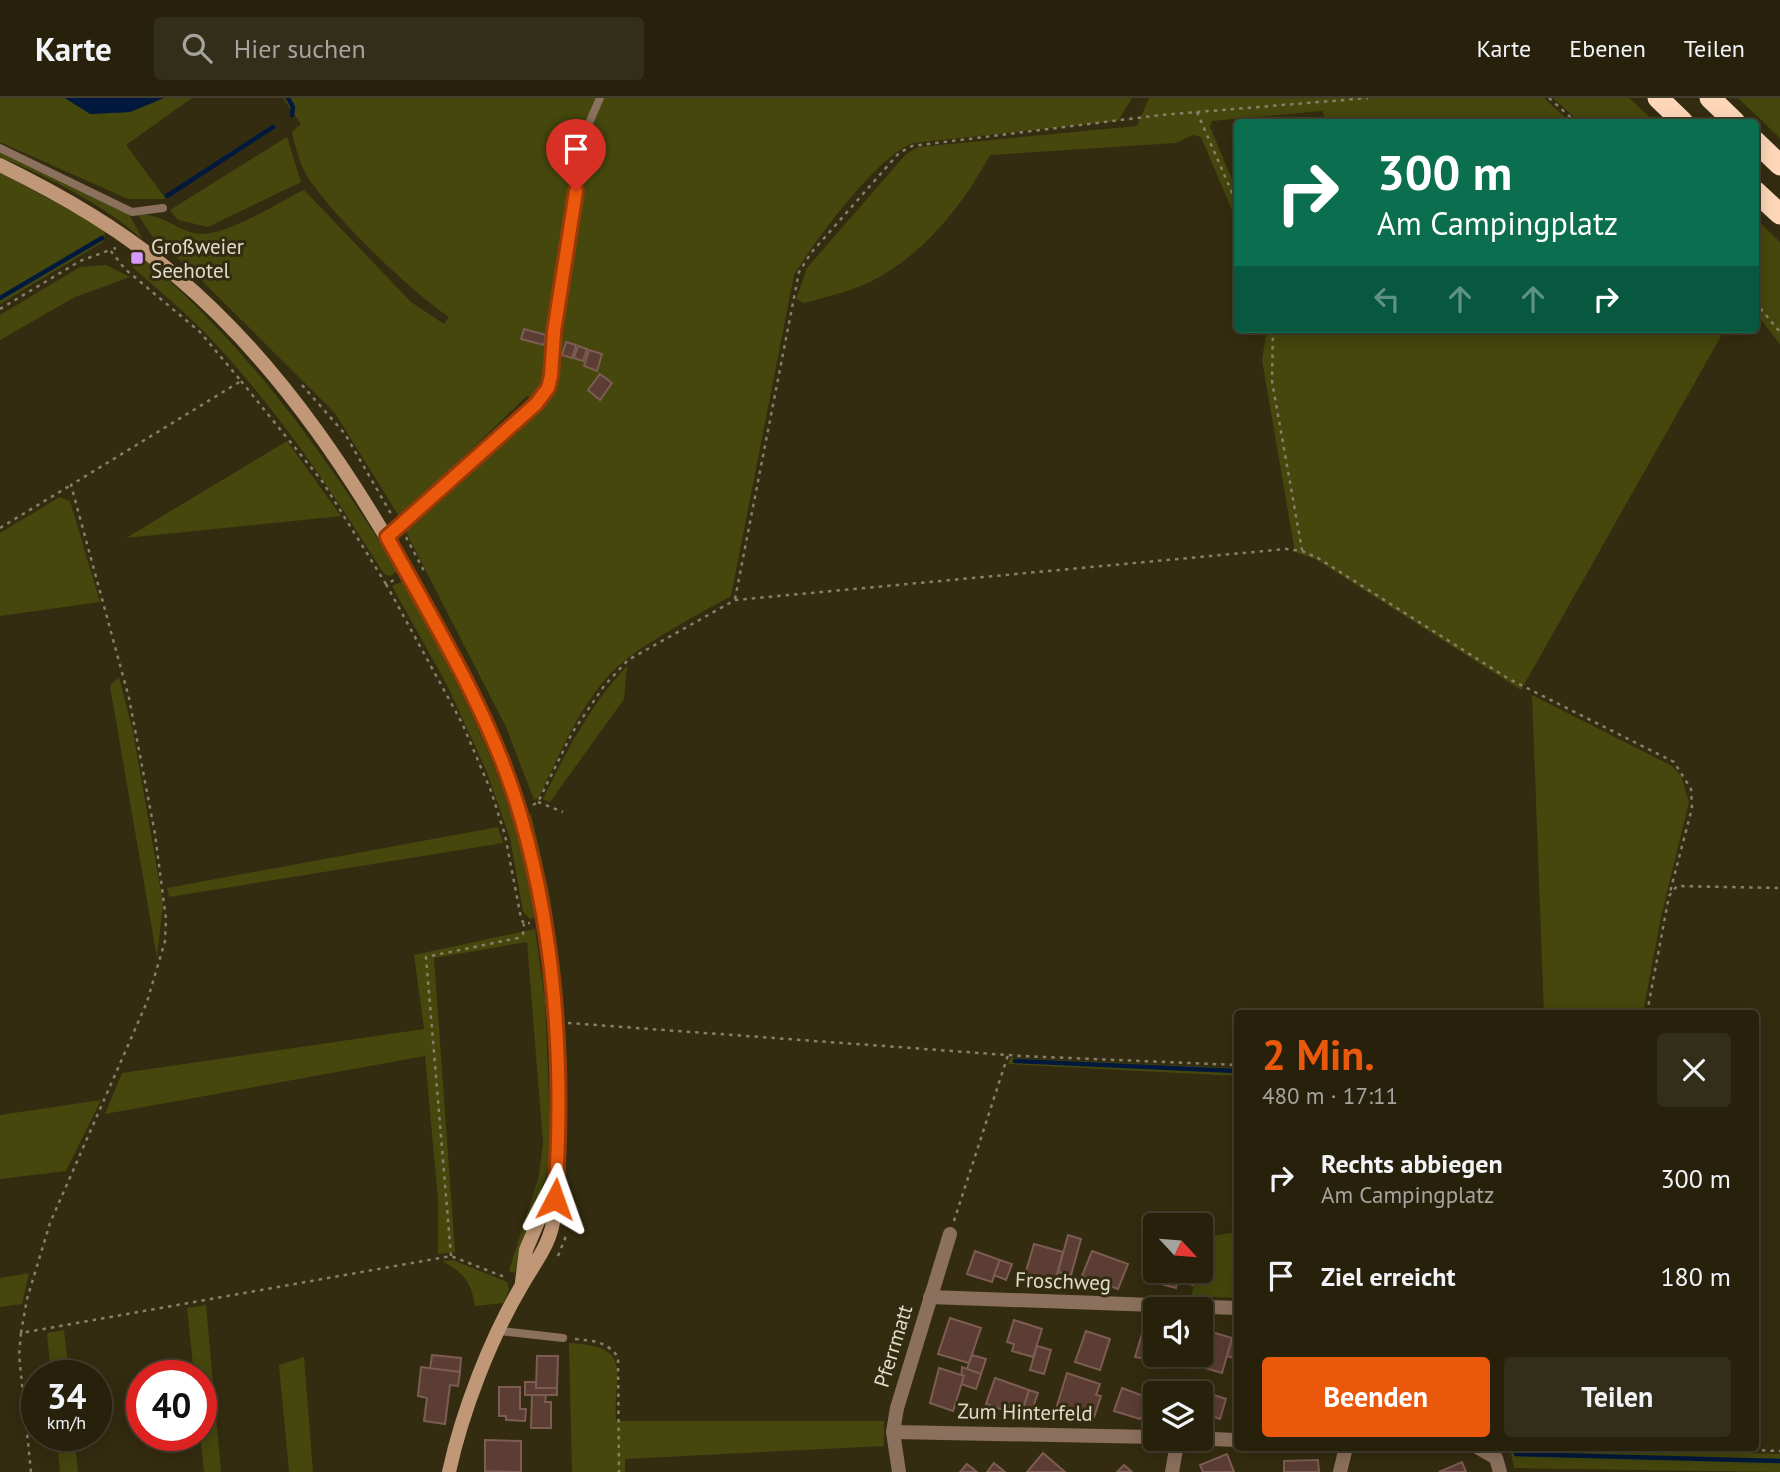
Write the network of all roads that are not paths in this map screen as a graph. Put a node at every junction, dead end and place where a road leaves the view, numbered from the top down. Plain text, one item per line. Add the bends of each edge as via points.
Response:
1 (600, 98) edge
2 (1658, 98) edge
3 (1710, 98) edge
4 (1681, 119) edge
5 (1732, 119) edge
6 (1759, 145) edge
7 (0, 148) edge
8 (0, 165) edge
9 (1780, 165) edge
10 (1759, 195) edge
11 (163, 208) dead end
12 (1780, 214) edge
13 (387, 537) junction
14 (950, 1234) road end
15 (930, 1297) junction
16 (1234, 1308) edge
17 (500, 1331) junction
18 (563, 1338) road end
19 (893, 1432) junction
20 (1143, 1437) edge
21 (1213, 1439) edge
22 (1234, 1440) edge
23 (1176, 1451) edge
24 (1345, 1451) edge
25 (1482, 1451) edge
26 (1498, 1465) edge
27 (449, 1472) edge
28 (899, 1472) edge
29 (1172, 1472) edge
30 (1340, 1472) edge

1 - 13 lane via 582,139 548,388 536,404
2 - 4 highway
3 - 5 highway
6 - 9 highway
7 - 11 lane via 132,212
8 - 13 street via 102,220 186,285 231,328 314,427
10 - 12 highway
13 - 17 street via 471,691 494,744 520,812 544,921 560,1123 557,1178 526,1250 522,1284
14 - 15 street, Pferrmatt
15 - 16 street, Froschweg
15 - 19 street, Pferrmatt
17 - 18 lane
17 - 27 street via 470,1400
19 - 20 street, Zum Hinterfeld
19 - 28 street, Pferrmatt
21 - 22 street
23 - 29 street
24 - 30 street
25 - 26 street

